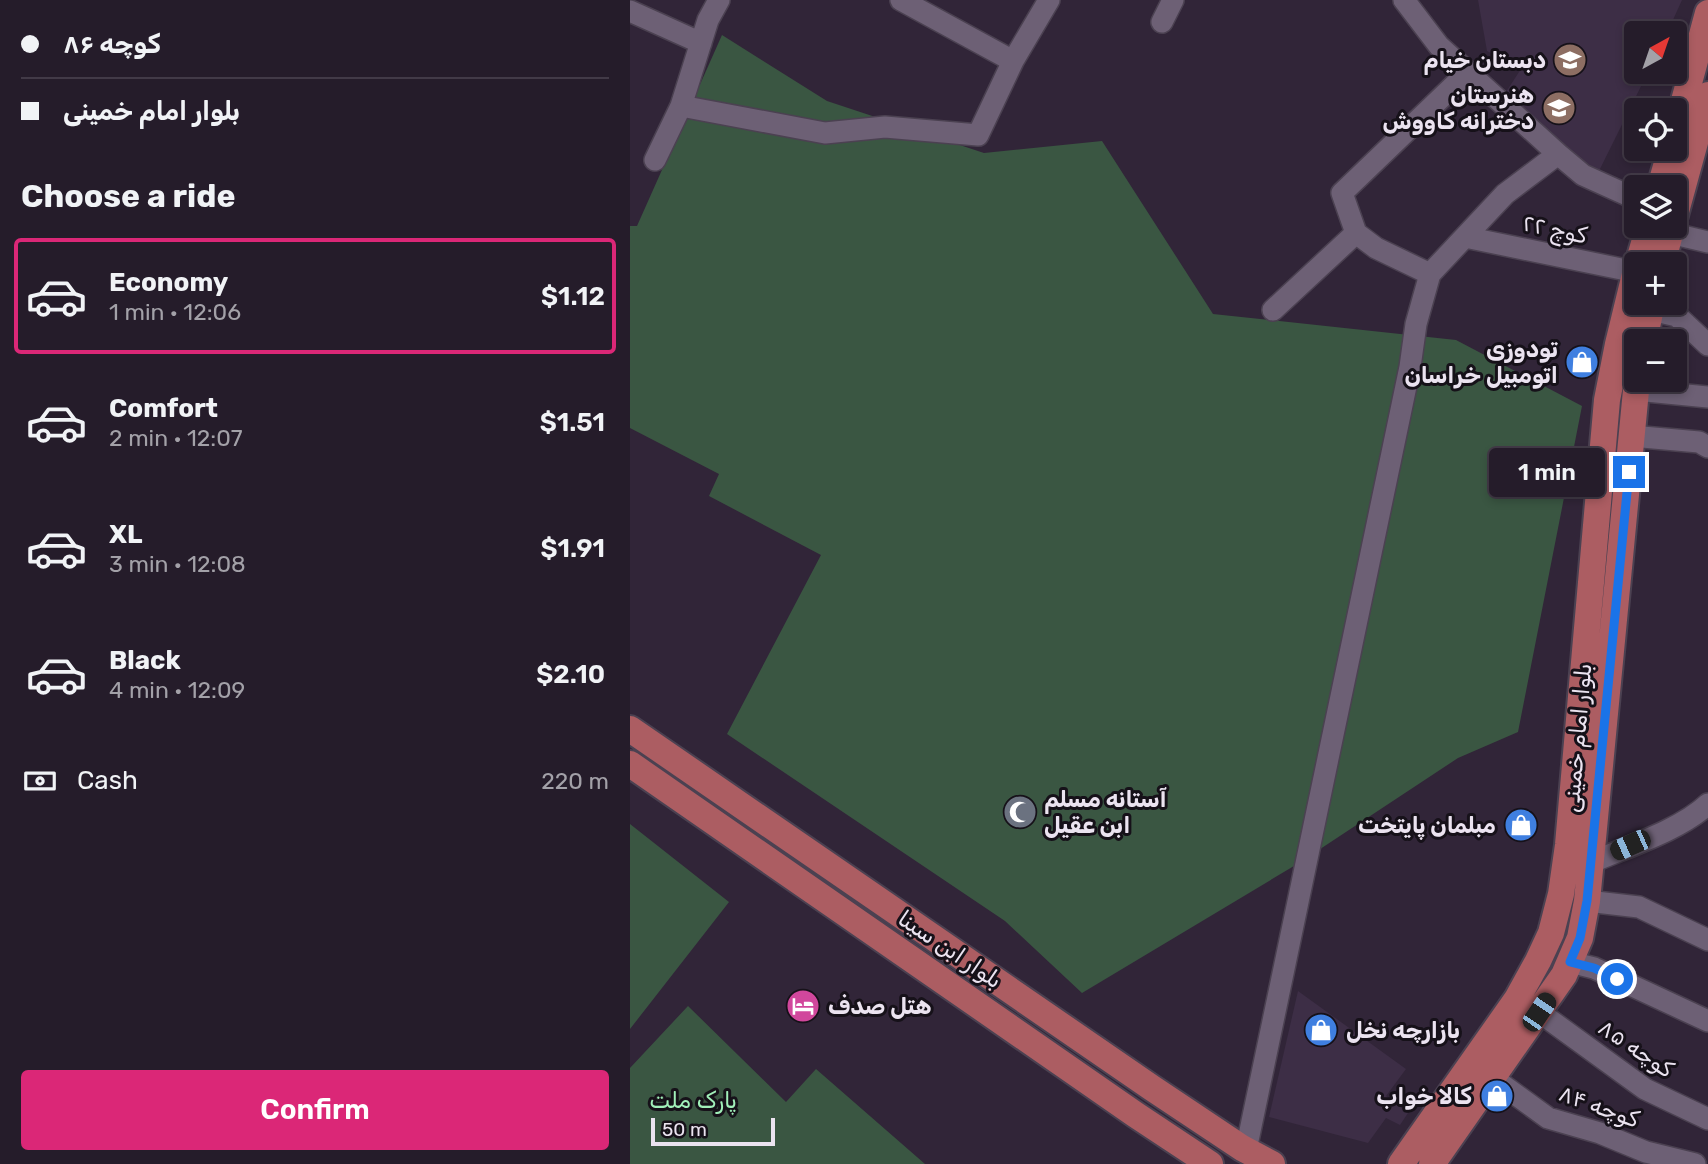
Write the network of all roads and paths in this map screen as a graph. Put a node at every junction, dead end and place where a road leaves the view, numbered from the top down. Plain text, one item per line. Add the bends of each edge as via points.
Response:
1 (719, 0) edge
2 (1049, 0) edge
3 (1173, 0) edge
4 (1404, 0) edge
5 (908, 2) edge
6 (630, 11) edge
7 (1708, 13) edge
8 (1162, 22) dead end
9 (701, 43) junction
10 (1013, 61) junction
11 (1468, 72) junction
12 (1685, 98) edge
13 (1707, 104) edge
14 (681, 106) junction
15 (1558, 154) junction
16 (655, 160) dead end
17 (1683, 175) edge
18 (1624, 193) edge
19 (1356, 233) junction
20 (1687, 234) edge
21 (1465, 237) junction
22 (1708, 242) edge
23 (1624, 269) edge
24 (1430, 274) junction
25 (1273, 310) dead end
26 (1625, 315) edge
27 (1674, 315) edge
28 (1708, 345) edge
29 (1636, 392) edge
30 (1678, 392) edge
31 (1708, 397) edge
32 (1632, 436) junction
33 (1708, 447) edge
34 (1590, 587) junction
35 (1618, 589) junction
36 (630, 729) edge
37 (630, 764) edge
38 (1705, 810) edge
39 (1590, 863) junction
40 (1587, 901) junction
41 (1708, 940) edge
42 (1570, 962) junction
43 (1539, 1012) junction
44 (1708, 1021) edge
45 (1493, 1078) junction
46 (1708, 1119) edge
47 (1246, 1150) junction
48 (1644, 1158) edge
49 (1210, 1164) edge
50 (1272, 1164) edge
51 (1401, 1164) edge
52 (1432, 1164) edge
53 (1695, 1164) edge

1 - 9 street
2 - 10 street
3 - 8 street
4 - 11 street via 1439,46
5 - 10 street
6 - 9 street
7 - 12 main road
9 - 14 street
10 - 14 street via 978,135 885,127 825,133
11 - 15 street
11 - 19 street via 1342,193
13 - 17 main road
14 - 16 street
15 - 18 street via 1583,174
15 - 21 street via 1504,194
19 - 24 street
19 - 25 street
20 - 22 street
21 - 23 street, کوچ ۲۲
21 - 24 street
24 - 47 street
26 - 34 main road, بلوار امام خمینی via 1607,400
27 - 28 street
29 - 32 main road, بلوار امام خمینی
30 - 31 street
32 - 33 street via 1699,442
32 - 35 main road, بلوار امام خمینی
34 - 35 main road
34 - 51 main road, بلوار امام خمینی via 1568,845 1551,933 1517,999
35 - 39 main road, بلوار امام خمینی
36 - 47 main road, بلوار ابن سینا
37 - 49 main road, بلوار ابن سینا
38 - 39 street
39 - 40 main road, بلوار امام خمینی
40 - 41 street via 1639,907
40 - 42 main road, بلوار امام خمینی
42 - 43 main road, بلوار امام خمینی
42 - 44 street via 1594,968
43 - 45 main road, بلوار امام خمینی
43 - 46 street, کوچه ۸۵ via 1645,1089
45 - 48 street, کوچه ۸۴ via 1548,1118 1600,1133
45 - 52 main road, بلوار امام خمینی
47 - 50 main road, بلوار ابن سینا
48 - 53 street, کوچه ۸۴

